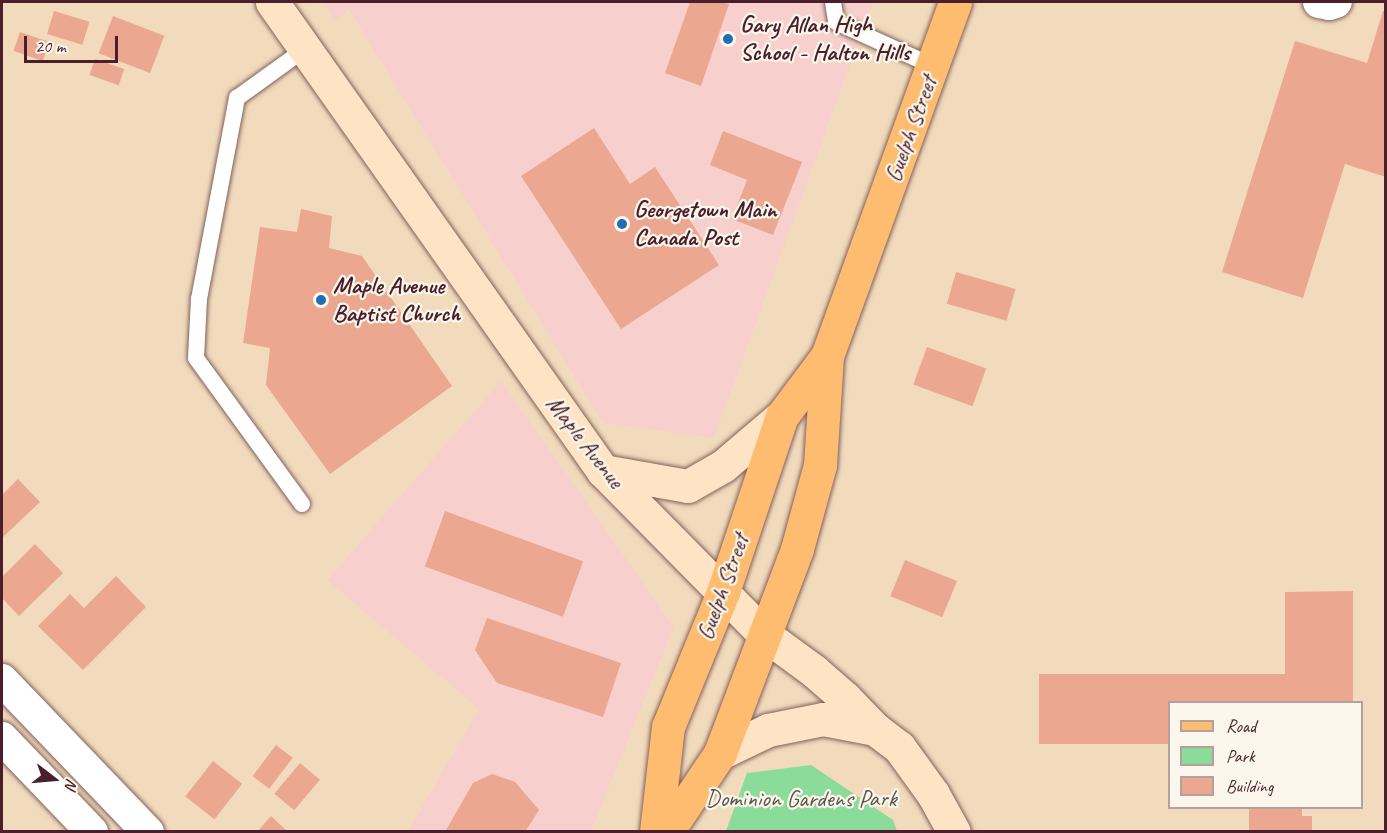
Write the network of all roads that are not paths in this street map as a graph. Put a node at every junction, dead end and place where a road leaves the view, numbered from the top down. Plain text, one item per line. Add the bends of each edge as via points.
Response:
1 (272, 2) edge
2 (833, 2) edge
3 (955, 2) edge
4 (1319, 2) edge
5 (1336, 2) edge
6 (305, 49) junction
7 (933, 66) junction
8 (827, 356) junction
9 (782, 416) junction
10 (603, 471) junction
11 (302, 504) dead end
12 (723, 592) junction
13 (765, 635) junction
14 (2, 680) edge
15 (875, 729) junction
16 (2, 738) edge
17 (720, 753) junction
18 (92, 831) edge
19 (148, 831) edge
20 (656, 831) edge
21 (667, 831) edge
22 (954, 831) edge

1 - 6 main road, Maple Avenue
2 - 7 lane via 836,22
3 - 7 main road, Guelph Street
4 - 5 street
6 - 10 main road, Maple Avenue
6 - 11 lane via 237,98 199,299 196,358
7 - 8 main road, Guelph Street
8 - 9 main road, Guelph Street
8 - 13 main road, Guelph Street via 820,465 797,549
9 - 10 main road via 723,466 688,486
9 - 12 main road, Guelph Street
10 - 12 main road, Maple Avenue
12 - 13 main road, Maple Avenue
12 - 20 main road, Guelph Street via 668,728
13 - 15 main road, Maple Avenue via 822,678
13 - 17 main road, Guelph Street
14 - 19 street
15 - 17 main road via 823,719 768,730
15 - 22 main road, Maple Avenue via 899,747
16 - 18 street
17 - 21 main road, Guelph Street

